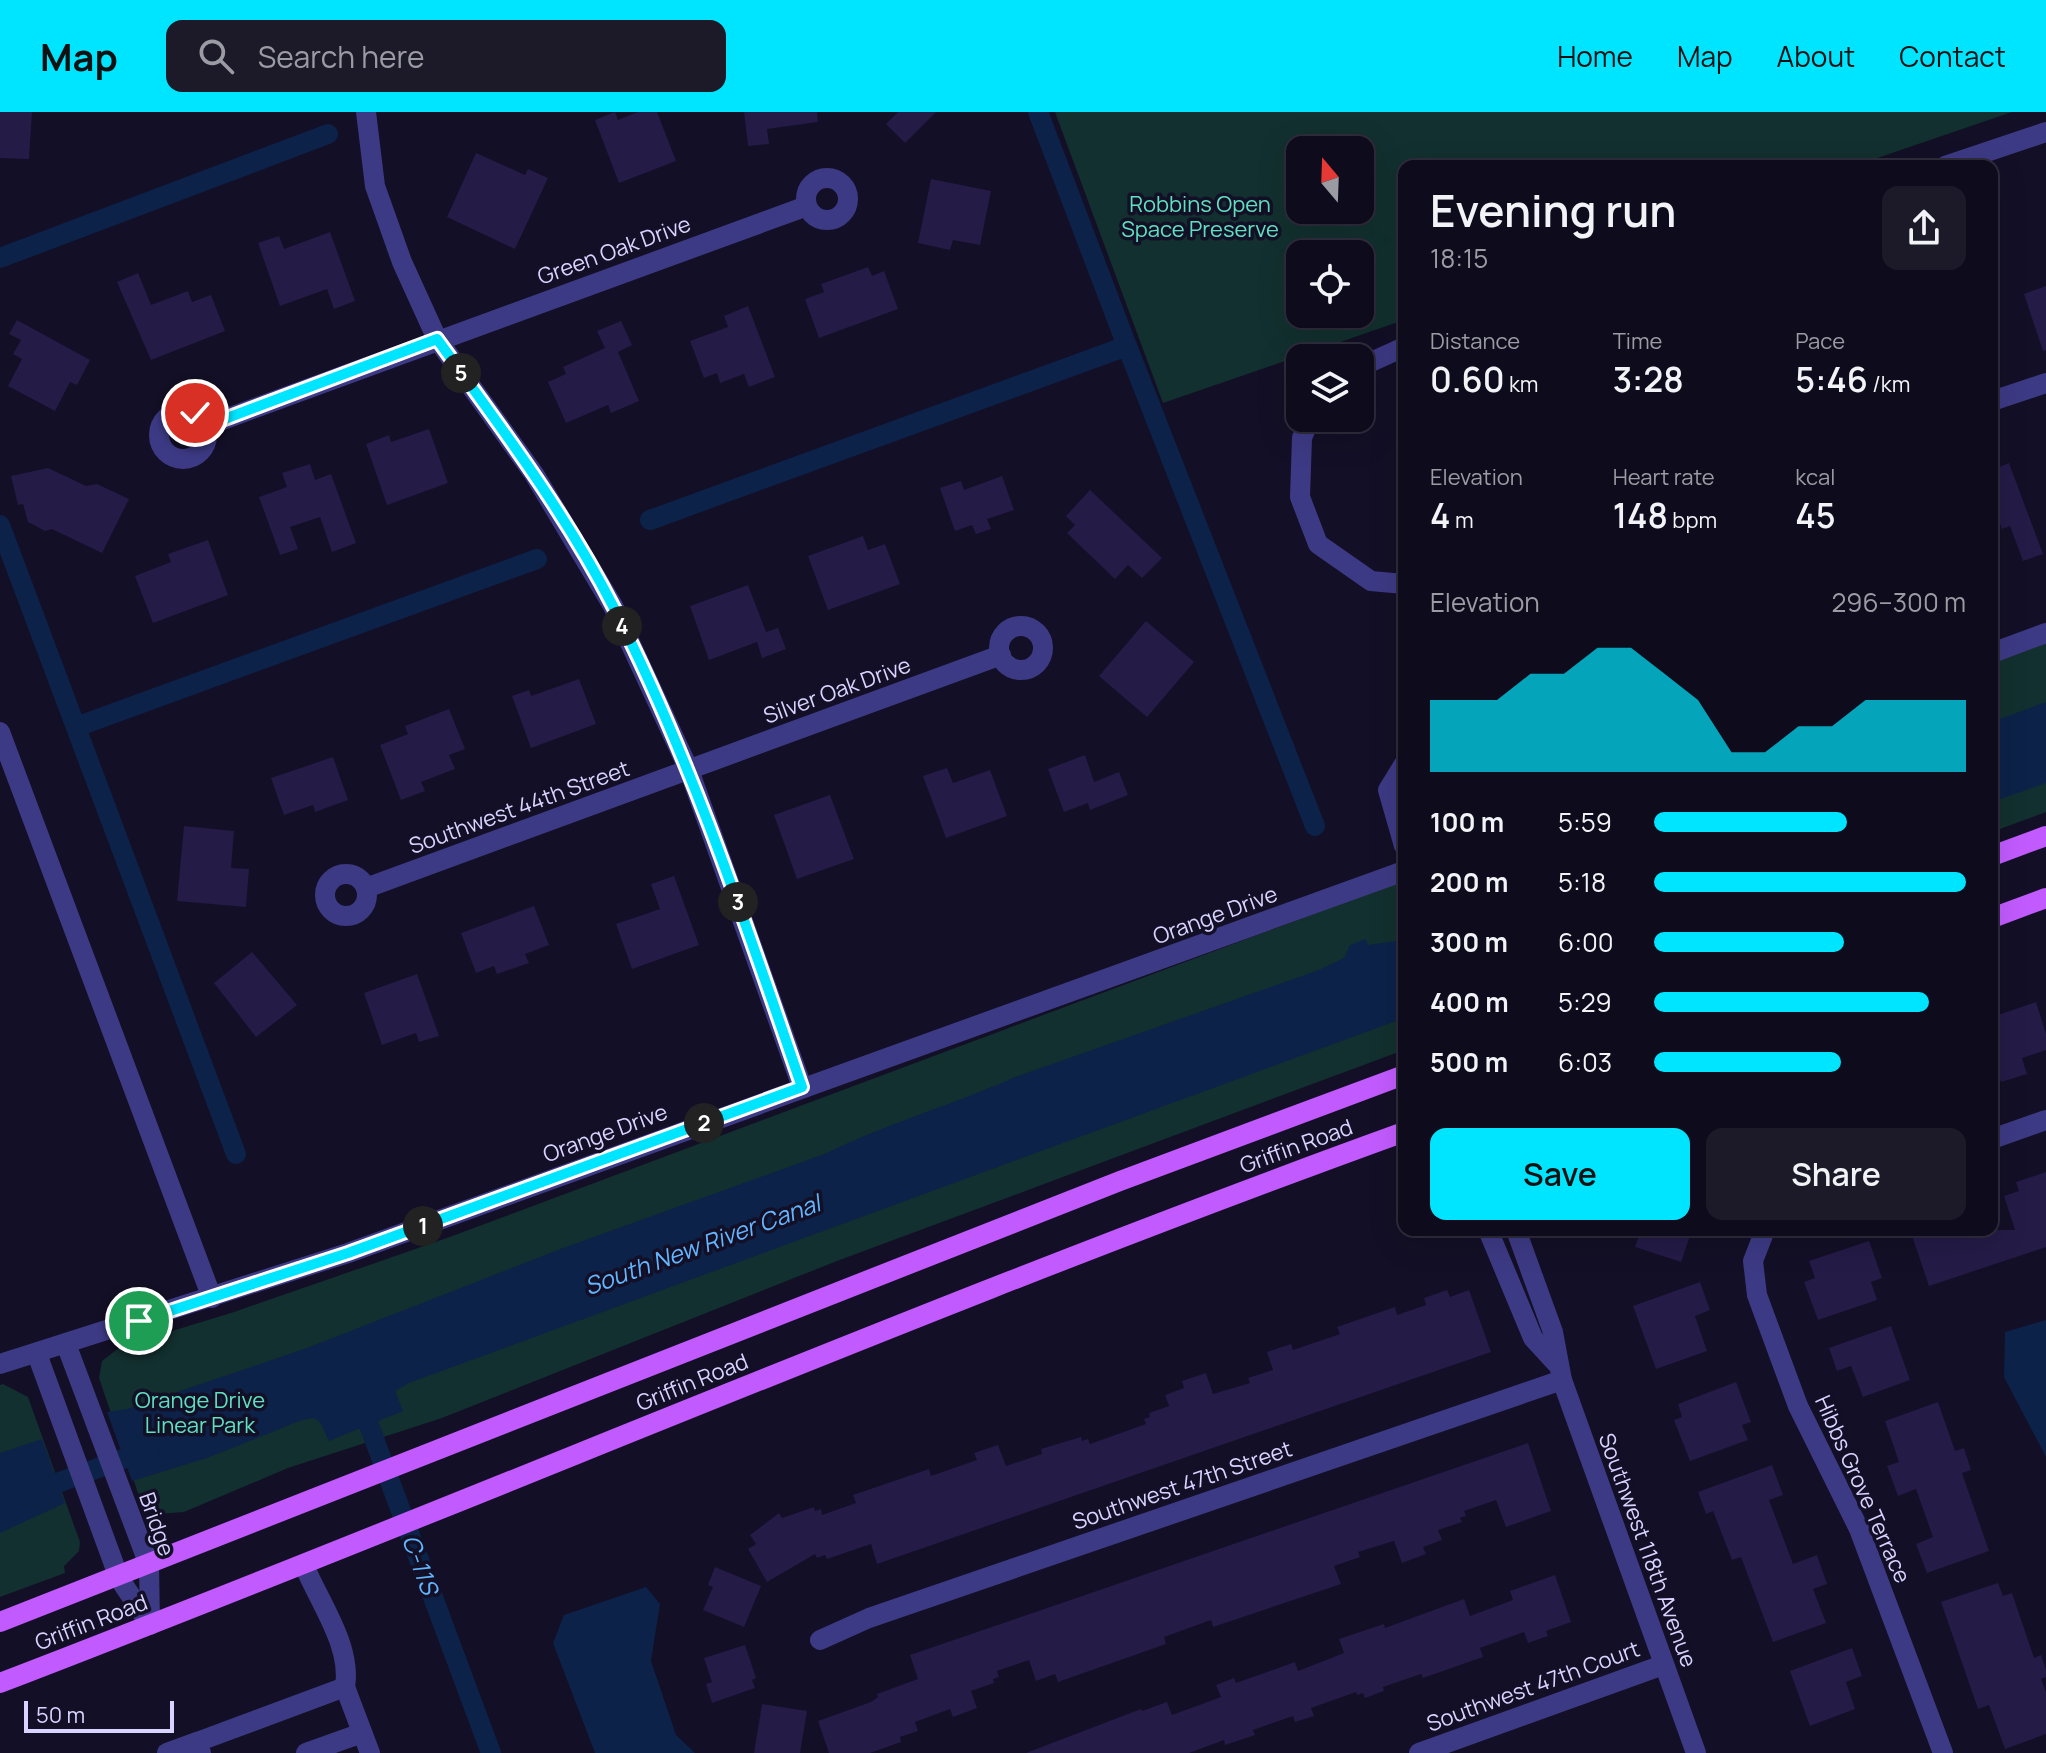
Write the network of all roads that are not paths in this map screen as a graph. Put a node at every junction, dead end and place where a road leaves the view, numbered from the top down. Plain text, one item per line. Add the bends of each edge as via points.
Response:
1 (366, 112) edge
2 (2046, 132) edge
3 (1963, 160) edge
4 (807, 206) dead end
5 (437, 339) junction
6 (1398, 350) edge
7 (1374, 361) edge
8 (2046, 383) edge
9 (1998, 399) edge
10 (206, 426) dead end
11 (1304, 432) edge
12 (1398, 583) edge
13 (2046, 633) edge
14 (1998, 650) edge
15 (1001, 655) dead end
16 (0, 732) edge
17 (689, 770) junction
18 (1398, 774) edge
19 (1398, 825) edge
20 (2046, 836) edge
21 (1998, 854) edge
22 (1398, 873) edge
23 (366, 888) dead end
24 (2046, 898) edge
25 (1998, 916) edge
26 (1398, 1077) edge
27 (802, 1087) junction
28 (2046, 1120) edge
29 (1398, 1134) edge
30 (1998, 1137) edge
31 (1490, 1236) edge
32 (1518, 1236) edge
33 (1762, 1236) edge
34 (212, 1298) junction
35 (66, 1344) junction
36 (37, 1354) junction
37 (0, 1364) edge
38 (1559, 1372) junction
39 (149, 1565) junction
40 (304, 1565) junction
41 (119, 1578) junction
42 (0, 1622) edge
43 (150, 1625) junction
44 (820, 1640) dead end
45 (1663, 1665) junction
46 (0, 1683) edge
47 (345, 1687) junction
48 (362, 1733) junction
49 (199, 1748) edge
50 (167, 1753) edge
51 (306, 1753) edge
52 (370, 1753) edge
53 (1419, 1753) edge
54 (1696, 1753) edge
55 (1943, 1753) edge

1 - 5 street via 375,186
2 - 3 street
4 - 5 street, Green Oak Drive
5 - 10 street, Green Oak Drive
5 - 17 street via 534,474 613,606
6 - 7 street
8 - 9 street
11 - 12 street via 1300,497 1318,544 1371,581
13 - 14 street
15 - 17 street, Silver Oak Drive
16 - 34 street
17 - 23 street, Southwest 44th Street
17 - 27 street
18 - 19 street via 1388,790
20 - 21 main road
22 - 27 street, Orange Drive
24 - 25 main road
26 - 39 main road, Griffin Road via 437,1447
27 - 34 street, Orange Drive
28 - 30 street
29 - 40 main road, Griffin Road via 1153,1223
31 - 38 street, Southwest 118th Avenue via 1533,1338
32 - 38 street, Southwest 118th Avenue via 1553,1332
33 - 55 street, Hibbs Grove Terrace via 1752,1274 1757,1295 1803,1418 1859,1529
34 - 35 street, Orange Drive
35 - 36 street, Orange Drive
35 - 39 street, Bridge
36 - 37 street, Orange Drive
36 - 41 street
38 - 44 street, Southwest 47th Street
38 - 45 street, Southwest 118th Avenue
39 - 41 main road, Griffin Road
39 - 43 street, Bridge
40 - 43 main road, Griffin Road
40 - 47 street via 340,1647
41 - 42 main road, Griffin Road
41 - 43 street
43 - 46 main road, Griffin Road
45 - 53 street, Southwest 47th Court
45 - 54 street, Southwest 118th Avenue
47 - 48 street
47 - 49 street
48 - 51 street
48 - 52 street
49 - 50 street

